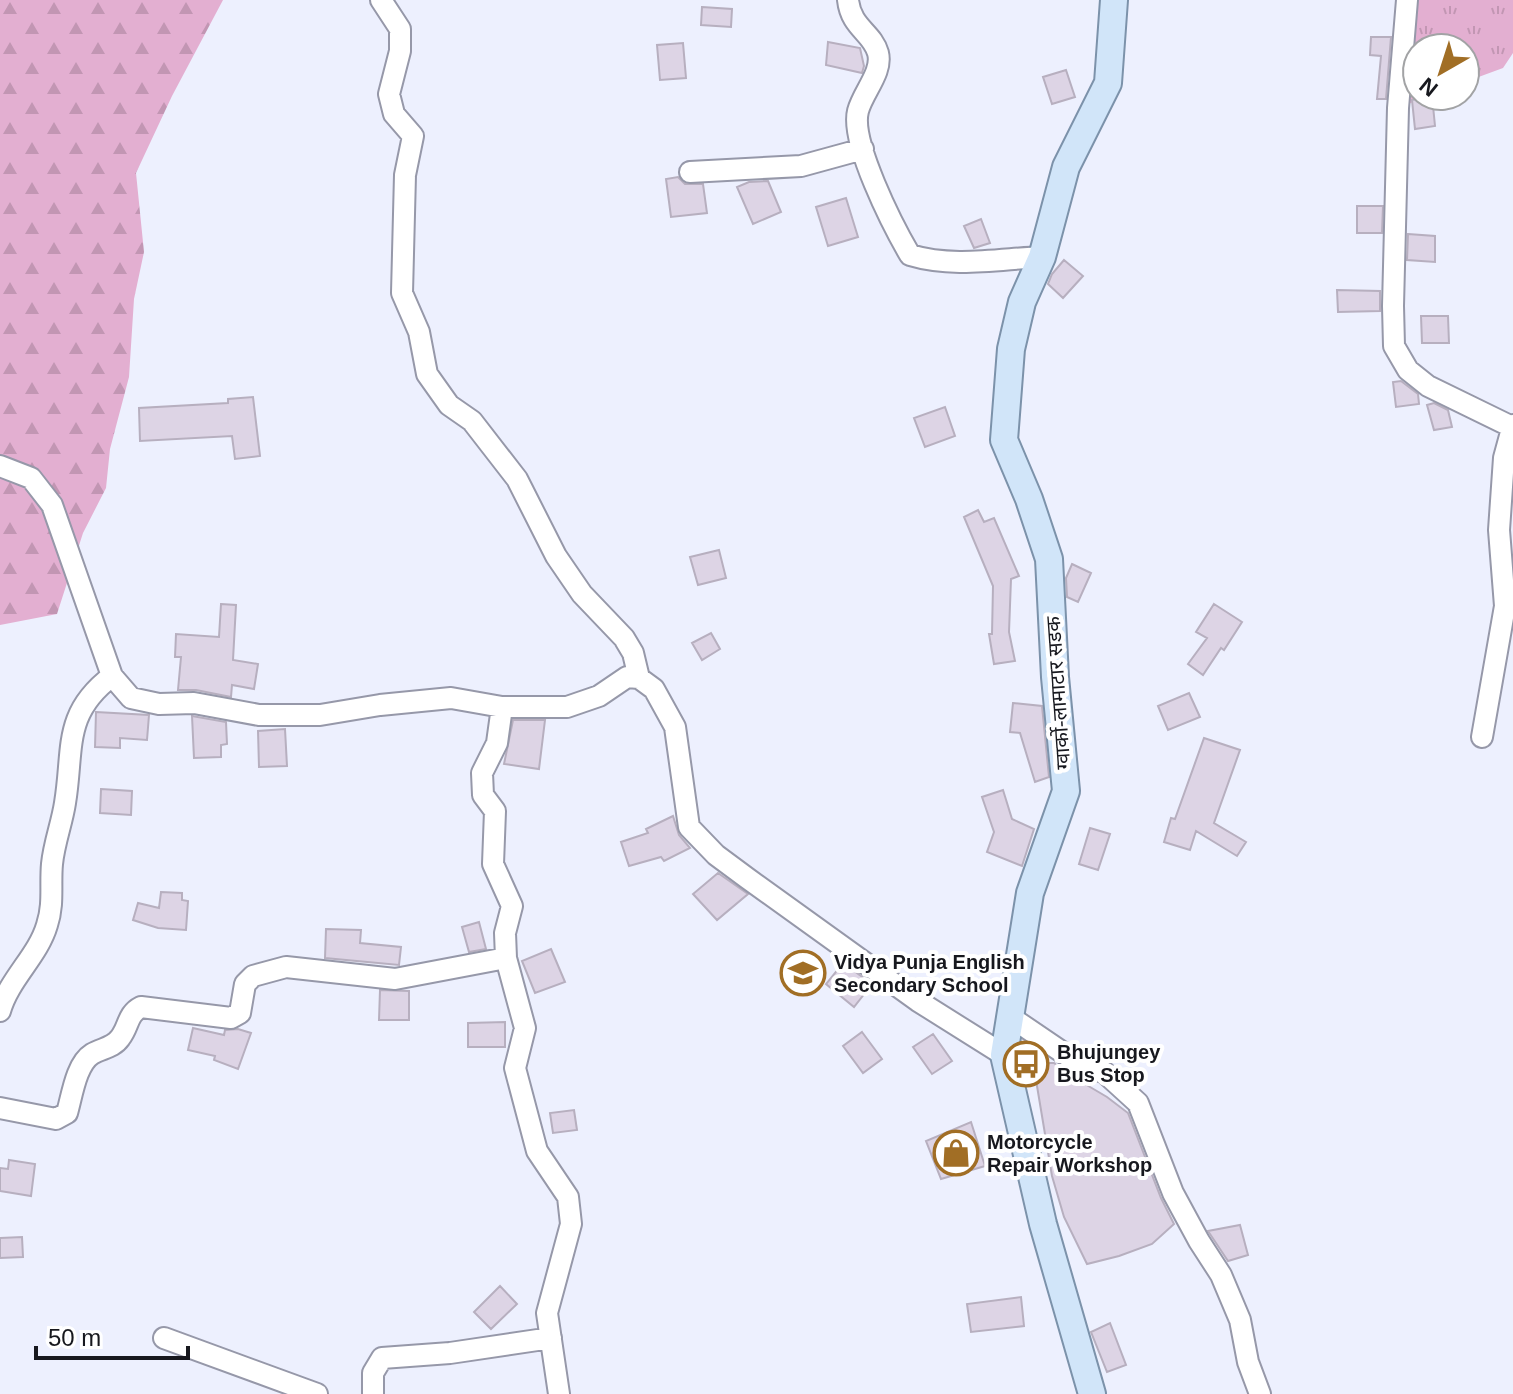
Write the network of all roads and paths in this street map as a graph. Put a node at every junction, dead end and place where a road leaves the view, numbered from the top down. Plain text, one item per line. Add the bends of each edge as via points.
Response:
1 (381, 0) edge
2 (848, 0) edge
3 (1114, 0) edge
4 (1407, 0) edge
5 (863, 149) junction
6 (690, 172) dead end
7 (1042, 257) junction
8 (1513, 426) edge
9 (0, 466) edge
10 (112, 676) junction
11 (639, 678) junction
12 (502, 707) junction
13 (1482, 737) dead end
14 (506, 958) junction
15 (0, 1011) edge
16 (1009, 1016) junction
17 (1004, 1055) junction
18 (0, 1108) edge
19 (164, 1338) dead end
20 (551, 1338) junction
21 (317, 1394) edge
22 (373, 1394) edge
23 (559, 1394) edge
24 (1092, 1394) edge
25 (1260, 1394) edge

1 - 11 street via 400,29 389,94 394,114 413,136 405,175 402,293 419,332 427,374 517,479 556,556 582,594 624,638
2 - 5 street via 850,15 878,52 879,66 857,113
3 - 7 main road, ग्वार्को-लामाटार सडक via 1108,83 1066,167
4 - 8 street via 1398,108 1394,346 1408,370 1428,386
5 - 6 street via 801,166
5 - 7 street via 910,255 951,263
7 - 16 main road, ग्वार्को-लामाटार सडक via 1022,302 1011,349 1004,440 1049,559 1066,791 1030,893
8 - 13 street via 1504,458 1499,530 1505,606
9 - 10 street via 31,478 52,505
10 - 12 street via 131,698 259,715 320,715 451,698
10 - 15 street via 81,708 71,733 47,927 4,995
11 - 12 street via 627,677 599,696 567,707
11 - 17 street via 654,689 675,727 689,827 716,855 918,1001
12 - 14 street via 497,743 482,773 483,795 495,811 493,864 512,906
14 - 18 street via 395,979 286,967 253,976 245,984 240,1013 231,1018 141,1007 132,1012 120,1038 81,1067 67,1113 56,1119
14 - 20 street via 525,1028 515,1068 518,1082 537,1151 568,1197 571,1224 547,1313
16 - 17 main road, ग्वार्को-लामाटार सडक
16 - 25 street via 1084,1067 1104,1072 1138,1103 1173,1193 1226,1286
17 - 24 main road, ग्वार्को-लामाटार सडक via 1043,1224
19 - 21 street
20 - 22 street via 382,1358 373,1373
20 - 23 street

